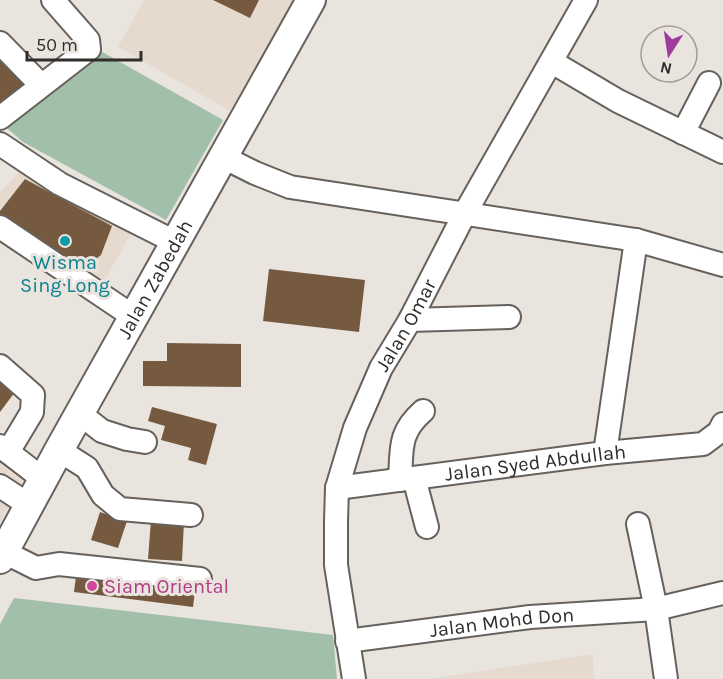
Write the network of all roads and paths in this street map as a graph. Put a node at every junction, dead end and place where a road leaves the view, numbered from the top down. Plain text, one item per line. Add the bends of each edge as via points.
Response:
1 (53, 0) edge
2 (311, 0) edge
3 (586, 0) edge
4 (0, 43) edge
5 (552, 62) junction
6 (710, 83) dead end
7 (41, 85) junction
8 (0, 118) edge
9 (683, 133) junction
10 (0, 144) edge
11 (723, 152) edge
12 (223, 157) junction
13 (465, 213) junction
14 (0, 227) edge
15 (636, 240) junction
16 (175, 242) junction
17 (723, 265) edge
18 (134, 317) junction
19 (508, 317) dead end
20 (411, 320) junction
21 (0, 366) edge
22 (423, 411) dead end
23 (79, 413) junction
24 (723, 424) edge
25 (145, 442) dead end
26 (4, 449) edge
27 (58, 450) junction
28 (605, 453) junction
29 (43, 479) junction
30 (407, 479) junction
31 (0, 486) edge
32 (337, 488) junction
33 (29, 505) junction
34 (191, 515) dead end
35 (638, 524) dead end
36 (427, 527) dead end
37 (2, 556) edge
38 (200, 579) dead end
39 (723, 593) edge
40 (656, 609) junction
41 (347, 641) junction
42 (354, 679) edge
43 (666, 679) edge

1 - 7 street via 88,40 88,49
2 - 12 main road, Jalan Zabedah
3 - 5 street, Jalan Omar
4 - 7 street
5 - 9 street
5 - 13 street, Jalan Omar
6 - 9 street
7 - 8 street
9 - 11 street
10 - 16 street via 60,184
12 - 13 street via 290,187
12 - 16 main road, Jalan Zabedah
13 - 15 street
13 - 20 street, Jalan Omar
14 - 18 street
15 - 17 street
15 - 28 street
16 - 18 main road, Jalan Zabedah
18 - 23 main road, Jalan Zabedah
19 - 20 street
20 - 32 street, Jalan Omar via 381,368 355,428
21 - 26 street via 33,395 32,412
22 - 30 street via 405,433
23 - 25 street via 102,431
23 - 27 main road, Jalan Zabedah
24 - 28 street, Jalan Syed Abdullah via 703,444
26 - 29 street
27 - 29 main road, Jalan Zabedah
27 - 34 street via 87,468 103,495 120,509
28 - 30 street, Jalan Syed Abdullah
29 - 33 main road, Jalan Zabedah
30 - 32 street, Jalan Syed Abdullah
30 - 36 street
31 - 33 street
32 - 41 street, Jalan Omar via 336,565
33 - 37 main road, Jalan Zabedah
35 - 40 street
37 - 38 street via 36,568 58,564
39 - 40 street, Jalan Mohd Don
40 - 41 street, Jalan Mohd Don via 530,617
40 - 43 street
41 - 42 street, Jalan Omar

